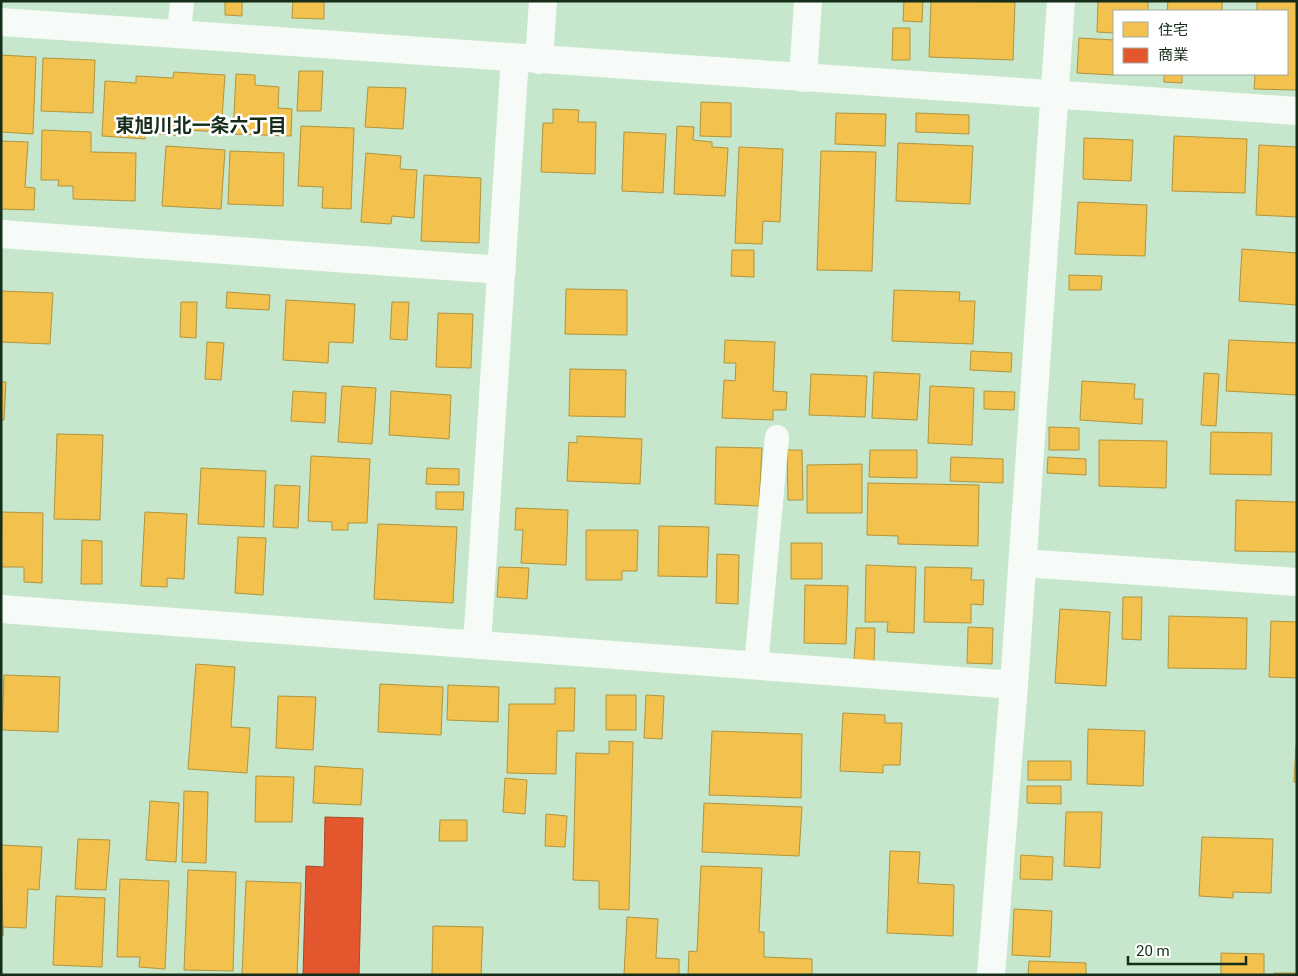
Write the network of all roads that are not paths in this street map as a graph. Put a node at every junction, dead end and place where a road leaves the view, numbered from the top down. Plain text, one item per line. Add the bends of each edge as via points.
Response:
1 (182, 1) edge
2 (543, 1) edge
3 (808, 1) edge
4 (1062, 1) edge
5 (1, 22) edge
6 (180, 33) junction
7 (527, 58) junction
8 (803, 78) junction
9 (1054, 94) junction
10 (1297, 110) edge
11 (1, 234) edge
12 (502, 270) junction
13 (777, 437) dead end
14 (1022, 563) junction
15 (1297, 582) edge
16 (1, 609) edge
17 (477, 645) junction
18 (756, 666) junction
19 (1014, 685) junction
20 (991, 975) edge

1 - 6 lane
2 - 7 street
3 - 8 street
4 - 9 street
5 - 6 street
6 - 7 street
7 - 8 street
7 - 12 street
8 - 9 street
9 - 10 street
9 - 14 street
11 - 12 street
12 - 17 street
13 - 18 lane
14 - 15 street
14 - 19 street
16 - 17 street
17 - 18 street
18 - 19 street
19 - 20 street

